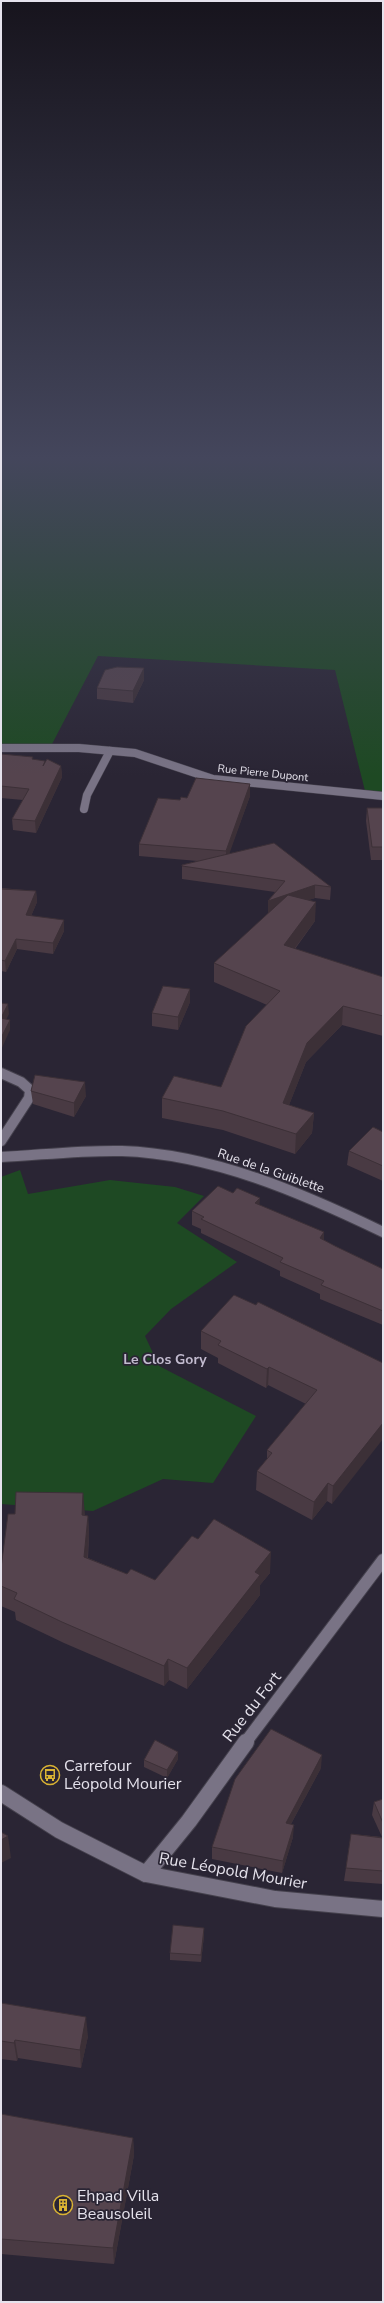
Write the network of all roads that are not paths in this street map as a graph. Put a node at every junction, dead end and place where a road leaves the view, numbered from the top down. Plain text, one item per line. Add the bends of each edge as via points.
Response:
1 (1, 748) edge
2 (110, 751) junction
3 (383, 796) edge
4 (84, 809) dead end
5 (1, 1073) edge
6 (1, 1141) edge
7 (1, 1156) edge
8 (383, 1232) edge
9 (383, 1560) edge
10 (1, 1793) edge
11 (146, 1874) junction
12 (383, 1909) edge

1 - 2 street, Rue Pierre Dupont via 79,748
2 - 3 street, Rue Pierre Dupont via 135,754 213,779
2 - 4 street via 87,795
5 - 6 street via 21,1082 30,1090 28,1098
7 - 8 street, Rue de la Guiblette via 123,1151 204,1163 243,1173 300,1193
9 - 11 street, Rue du Fort via 189,1821
10 - 11 street, Rue Léopold Mourier via 59,1830
11 - 12 street, Rue Léopold Mourier via 275,1900

